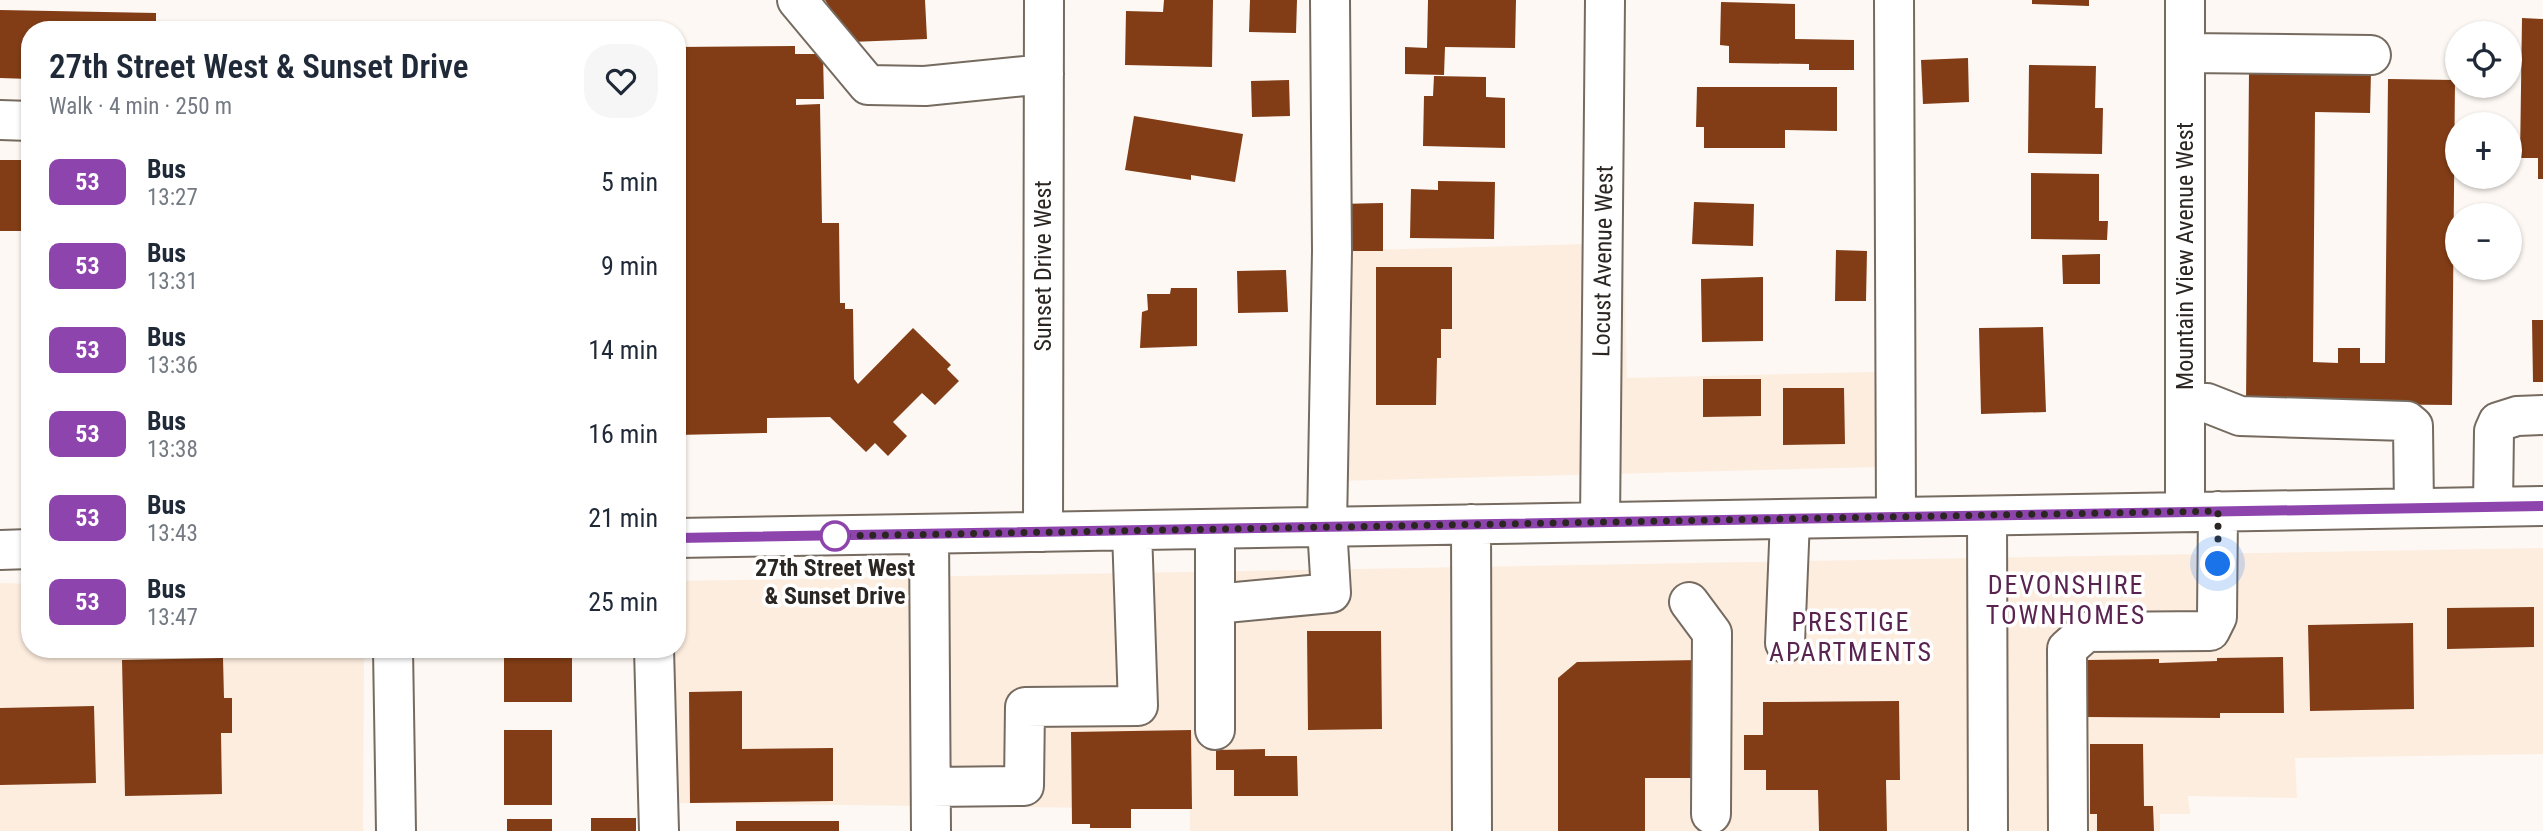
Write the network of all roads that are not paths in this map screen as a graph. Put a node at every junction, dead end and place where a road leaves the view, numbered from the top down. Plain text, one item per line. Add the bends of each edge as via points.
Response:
1 (797, 0) edge
2 (1044, 0) edge
3 (1330, 0) edge
4 (1605, 0) edge
5 (1895, 0) edge
6 (2185, 0) edge
7 (2185, 53) junction
8 (2371, 55) dead end
9 (1044, 74) junction
10 (0, 120) edge
11 (21, 121) edge
12 (2185, 403) junction
13 (2543, 415) edge
14 (2493, 506) junction
15 (2543, 506) edge
16 (2414, 508) junction
17 (2201, 511) junction
18 (1987, 516) junction
19 (1896, 517) junction
20 (1790, 519) junction
21 (1600, 522) junction
22 (1471, 524) junction
23 (1327, 526) junction
24 (1215, 529) junction
25 (1132, 531) junction
26 (1042, 532) junction
27 (929, 534) junction
28 (686, 538) edge
29 (21, 549) edge
30 (0, 550) edge
31 (1689, 602) dead end
32 (1215, 604) junction
33 (1785, 643) dead end
34 (393, 658) edge
35 (654, 658) edge
36 (1215, 730) dead end
37 (931, 787) junction
38 (1711, 814) dead end
39 (396, 831) edge
40 (659, 831) edge
41 (931, 831) edge
42 (1472, 831) edge
43 (1988, 831) edge
44 (2068, 831) edge

1 - 9 street via 868,85 925,86
2 - 9 street, Sunset Drive West
3 - 23 street
4 - 21 street, Locust Avenue West
5 - 19 street
6 - 7 street, Mountain View Avenue West
7 - 8 street
7 - 12 street, Mountain View Avenue West
9 - 26 street, Sunset Drive West
10 - 11 street
12 - 16 street via 2207,403 2240,416 2407,421 2413,426
12 - 17 street, Mountain View Avenue West
13 - 14 street via 2498,422
14 - 15 street
14 - 16 street
16 - 17 street
17 - 18 street
17 - 44 street, Mountain View Avenue West via 2217,617 2210,631 2086,632 2067,649
18 - 19 street
18 - 43 street
19 - 20 street
20 - 21 street
20 - 33 street
21 - 22 street
22 - 23 street
22 - 42 street
23 - 24 street
23 - 32 street via 1331,593
24 - 25 street
24 - 32 street
25 - 26 street
25 - 37 street via 1138,706 1025,708 1024,786
26 - 27 street
27 - 28 street
27 - 37 street
29 - 30 street
31 - 38 street via 1712,633
32 - 36 street
34 - 39 street
35 - 40 street
37 - 41 street

